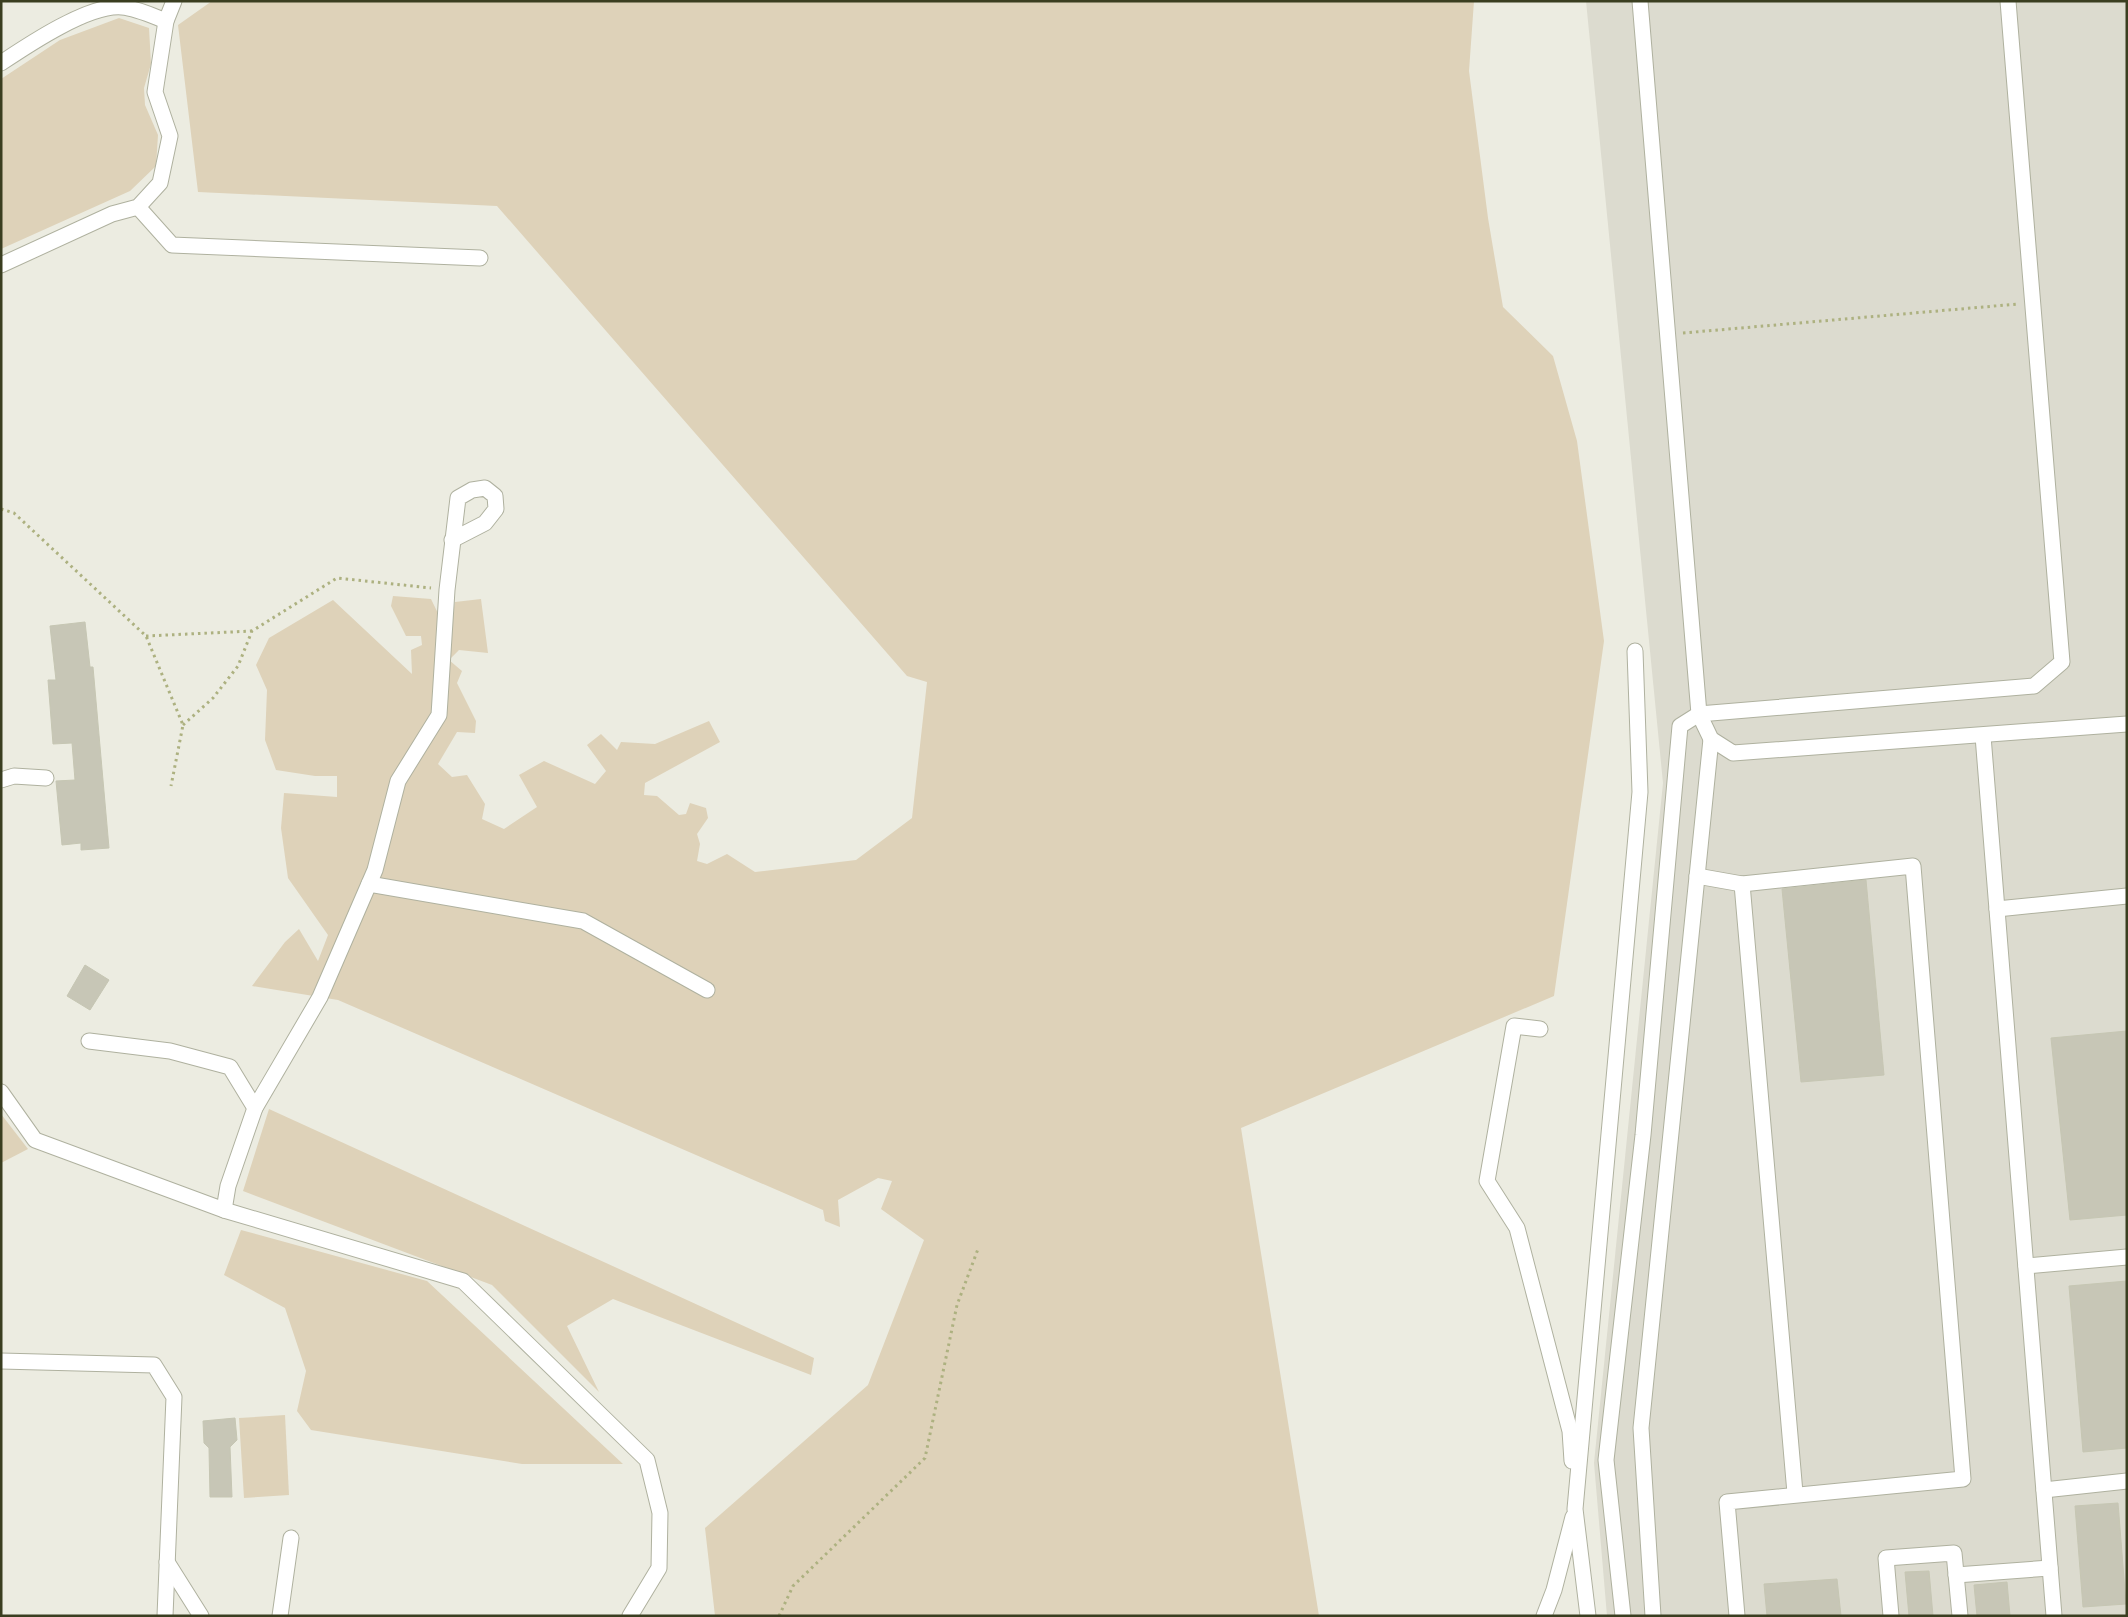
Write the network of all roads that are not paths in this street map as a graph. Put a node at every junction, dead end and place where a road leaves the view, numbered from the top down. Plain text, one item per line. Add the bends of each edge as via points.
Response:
1 (174, 1) edge
2 (1640, 1) edge
3 (2008, 1) edge
4 (166, 21) junction
5 (1, 63) edge
6 (138, 207) junction
7 (480, 258) dead end
8 (1, 265) edge
9 (452, 540) dead end
10 (1635, 651) dead end
11 (1699, 714) junction
12 (2127, 724) edge
13 (1983, 736) junction
14 (1711, 739) junction
15 (46, 778) dead end
16 (1, 780) edge
17 (1697, 876) junction
18 (369, 884) junction
19 (1742, 884) junction
20 (2127, 896) edge
21 (1997, 909) junction
22 (707, 990) dead end
23 (1540, 1029) dead end
24 (89, 1041) dead end
25 (1, 1092) edge
26 (254, 1108) junction
27 (224, 1210) junction
28 (2127, 1257) edge
29 (2026, 1266) junction
30 (1, 1361) edge
31 (2127, 1481) edge
32 (2044, 1490) junction
33 (1795, 1494) junction
34 (1575, 1509) junction
35 (291, 1538) dead end
36 (167, 1562) junction
37 (2050, 1568) junction
38 (1956, 1575) junction
39 (165, 1616) edge
40 (201, 1616) edge
41 (280, 1616) edge
42 (630, 1616) edge
43 (1544, 1616) edge
44 (1588, 1616) edge
45 (1623, 1616) edge
46 (1653, 1616) edge
47 (1737, 1616) edge
48 (1891, 1616) edge
49 (1960, 1616) edge
50 (2054, 1616) edge

1 - 4 street
2 - 11 street
3 - 11 street via 2062,662 2034,686
4 - 5 street via 122,7 91,13 44,34
4 - 6 street via 155,92 170,136 160,183
6 - 7 street via 172,245
6 - 8 street via 112,214
9 - 18 street via 439,715 398,781
10 - 34 street via 1640,792
11 - 14 street
11 - 45 street via 1680,726 1643,1135 1606,1460
12 - 13 street
13 - 14 street via 1733,753
13 - 21 street
14 - 17 street
15 - 16 street via 14,776
17 - 19 street
17 - 46 street via 1641,1428
18 - 22 street via 584,921
18 - 26 street via 320,997
19 - 33 street
19 - 33 street via 1914,866 1963,1479
20 - 21 street
21 - 29 street
23 - 34 street via 1514,1026 1487,1181 1517,1228 1535,1290 1570,1431
24 - 26 street via 170,1051 230,1067
25 - 27 street via 35,1140
26 - 27 street via 228,1186
27 - 42 street via 463,1281 647,1460 660,1513 659,1568
28 - 29 street
29 - 32 street
30 - 36 street via 154,1365 174,1397
31 - 32 street
32 - 37 street
33 - 47 street via 1727,1502
34 - 43 street
34 - 44 street
35 - 41 street
36 - 39 street
36 - 40 street
37 - 38 street
37 - 50 street
38 - 48 street via 1954,1553 1886,1558
38 - 49 street

